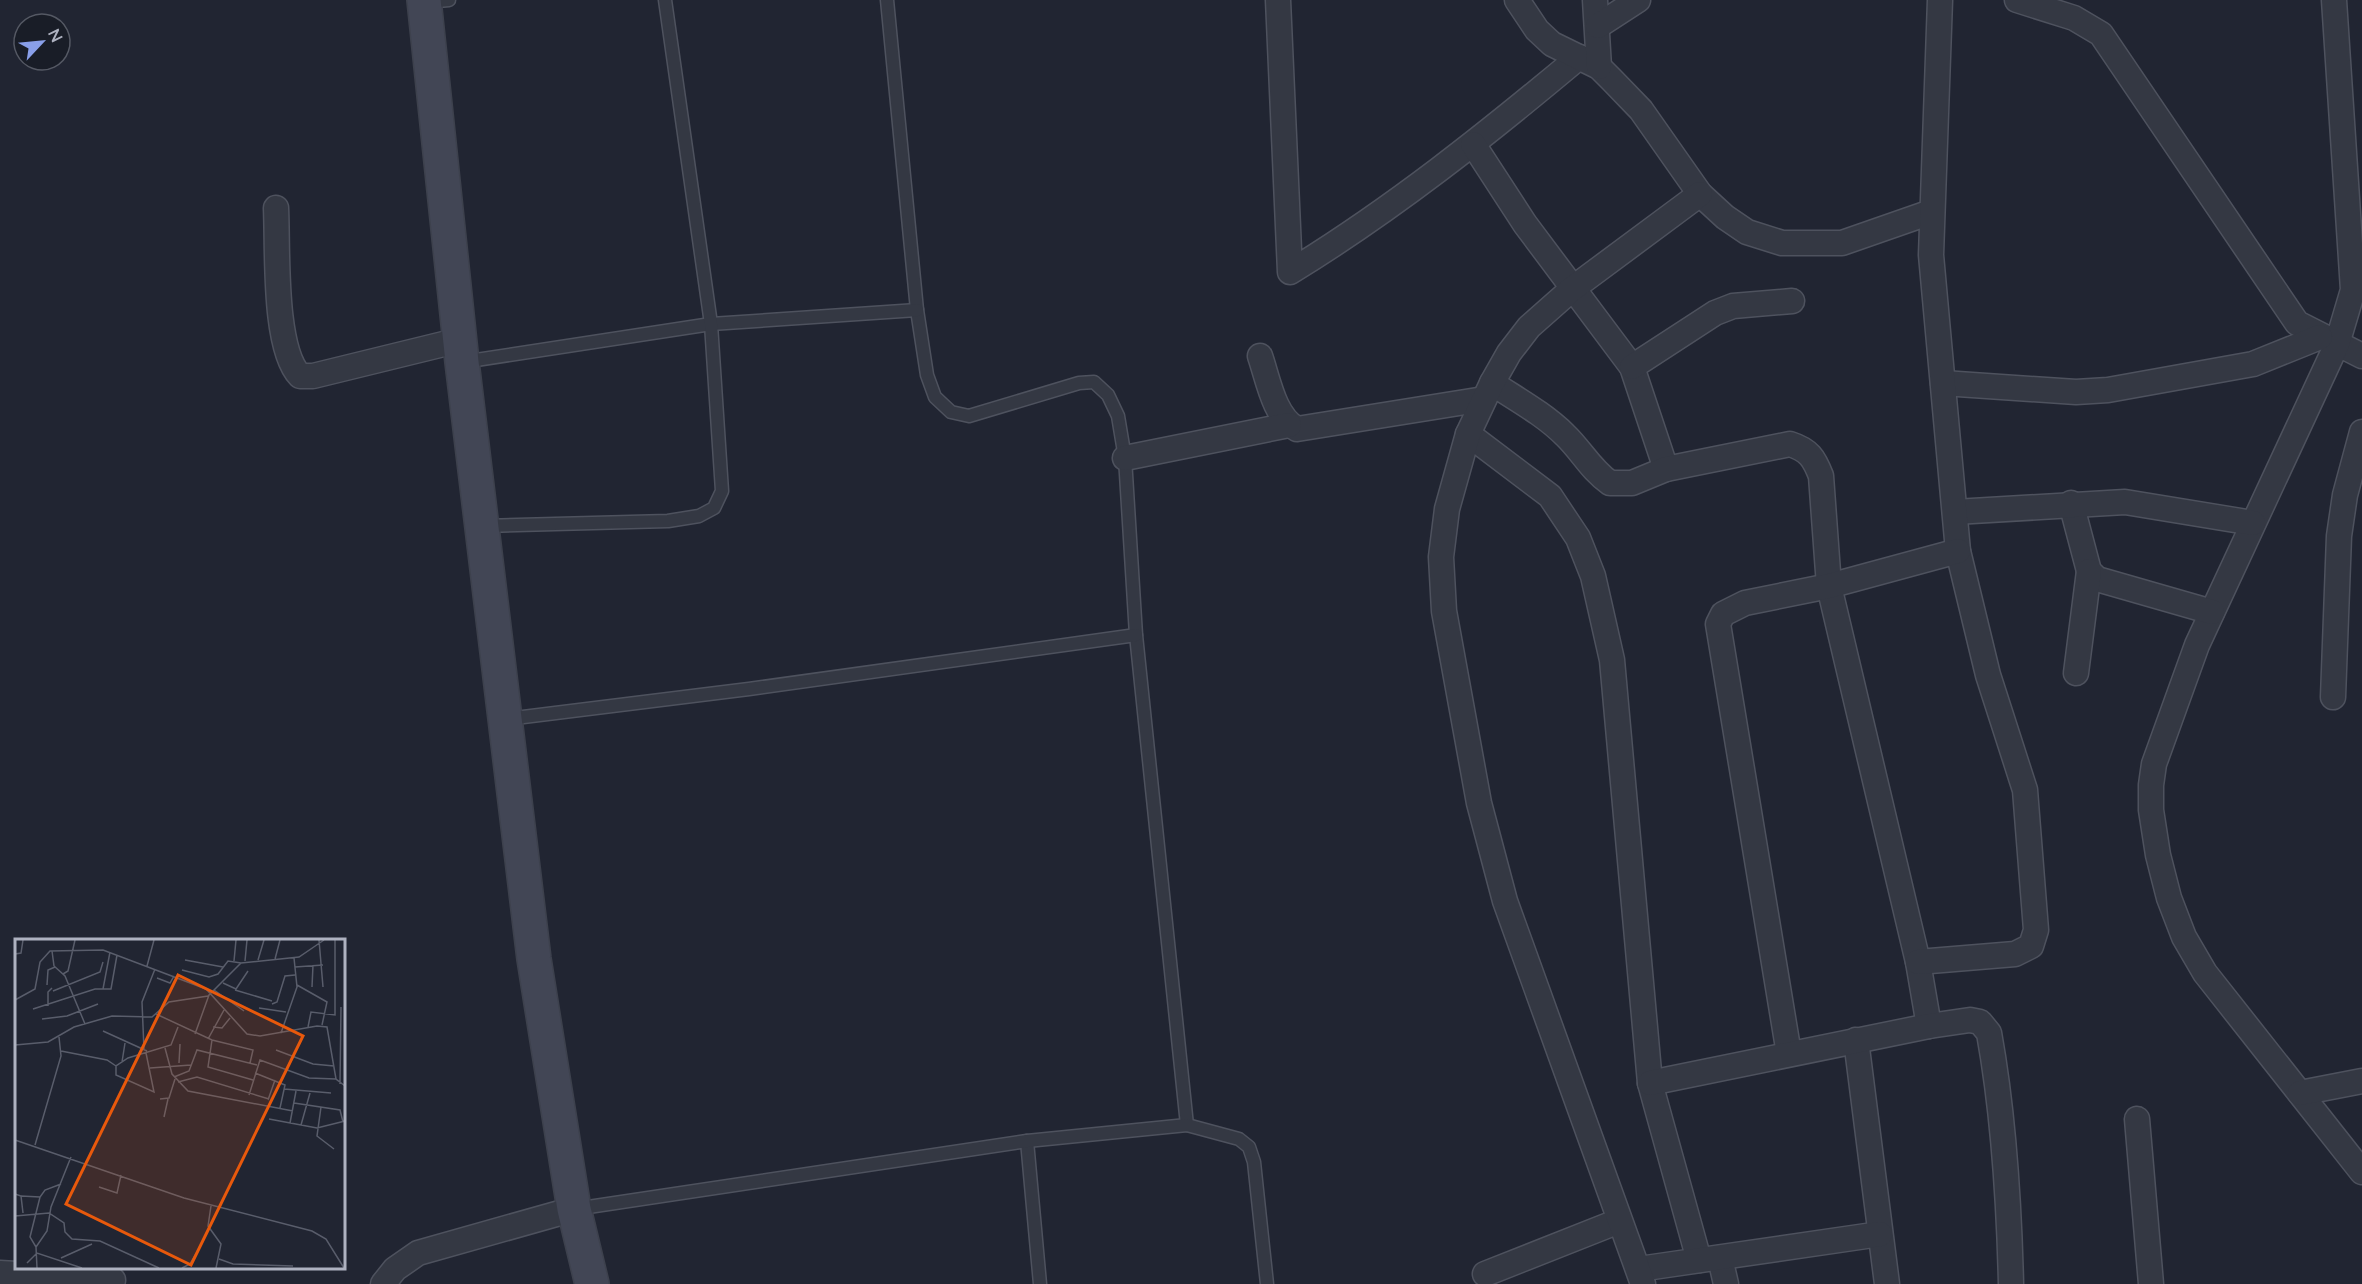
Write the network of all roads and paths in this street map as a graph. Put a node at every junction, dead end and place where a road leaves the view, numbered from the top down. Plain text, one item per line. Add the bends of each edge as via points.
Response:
1 (665, 0) edge
2 (887, 0) edge
3 (1278, 0) edge
4 (1517, 0) edge
5 (1595, 0) edge
6 (1638, 0) edge
7 (1940, 0) edge
8 (2017, 0) edge
9 (2334, 0) edge
10 (432, 1) edge
11 (1598, 26) junction
12 (1589, 62) junction
13 (1473, 144) junction
14 (1700, 194) junction
15 (276, 208) dead end
16 (1931, 212) junction
17 (1572, 289) junction
18 (1791, 301) dead end
19 (917, 310) junction
20 (711, 324) junction
21 (2328, 340) junction
22 (461, 351) junction
23 (1260, 356) dead end
24 (2362, 356) edge
25 (1632, 367) junction
26 (1942, 383) junction
27 (1488, 391) junction
28 (1289, 425) junction
29 (2362, 432) edge
30 (1468, 434) junction
31 (1125, 458) junction
32 (1666, 469) junction
33 (2071, 503) junction
34 (1955, 512) junction
35 (2253, 523) junction
36 (483, 526) junction
37 (1958, 551) junction
38 (2089, 572) junction
39 (1829, 586) junction
40 (2212, 612) junction
41 (1136, 634) junction
42 (2076, 673) dead end
43 (2333, 697) dead end
44 (504, 719) junction
45 (1918, 962) junction
46 (1929, 1026) junction
47 (1856, 1040) junction
48 (1789, 1054) junction
49 (2362, 1081) edge
50 (1650, 1083) junction
51 (2300, 1093) junction
52 (2137, 1119) dead end
53 (1187, 1125) junction
54 (1027, 1141) junction
55 (2362, 1172) edge
56 (574, 1209) junction
57 (1619, 1221) junction
58 (1880, 1234) junction
59 (1709, 1259) junction
60 (0, 1273) edge
61 (1485, 1274) dead end
62 (1641, 1277) edge
63 (113, 1280) dead end
64 (383, 1284) edge
65 (592, 1284) edge
66 (1040, 1284) edge
67 (1267, 1284) edge
68 (1726, 1284) edge
69 (1887, 1284) edge
70 (2011, 1284) edge
71 (2151, 1284) edge

1 - 20 lane
2 - 19 lane
3 - 13 street via 1290,272 1353,233
4 - 12 street via 1537,30 1552,44
5 - 11 street
6 - 11 street
7 - 16 street
8 - 21 street via 2074,18 2101,34 2297,323
9 - 21 street via 2353,290
10 - 22 street
11 - 12 street
12 - 13 street
12 - 14 street via 1641,110
13 - 17 street
14 - 16 street via 1747,232 1782,243 1842,243
14 - 17 street
15 - 22 street via 282,335 293,368 300,376
16 - 26 street
17 - 25 street
17 - 27 street via 1529,327
18 - 25 street via 1733,306 1715,313
19 - 20 lane
19 - 31 lane via 927,375 935,397 951,412 969,416 1094,382 1108,394 1118,416
20 - 22 lane
20 - 36 lane via 722,491 714,508 699,516 668,521
21 - 24 street
21 - 26 street via 2253,364 2108,390 2076,392
21 - 35 street
22 - 36 street
23 - 28 street via 1275,400
25 - 32 street
26 - 34 street
27 - 28 street via 1297,429
27 - 30 street
27 - 32 street via 1552,423 1610,483 1632,483
28 - 31 street
29 - 43 street via 2339,536
30 - 50 street via 1550,496 1578,538 1593,576 1612,660
30 - 57 street via 1447,509 1440,557 1444,611 1479,803 1504,901
31 - 41 lane
32 - 39 street via 1790,444 1804,448 1815,459 1821,476
33 - 34 street
33 - 35 street via 2150,504
33 - 38 street
34 - 37 street
35 - 40 street
36 - 44 street
37 - 39 street
37 - 45 street via 1988,675 2025,789 2036,930 2031,946 2015,954
38 - 40 street via 2105,584
38 - 42 street
39 - 45 street
39 - 48 street via 1745,603 1724,614 1718,624
40 - 51 street via 2154,764 2151,810 2158,855 2184,937 2205,973
41 - 44 lane
41 - 53 lane
44 - 56 street via 534,959
45 - 46 street
46 - 47 street
46 - 70 street via 1970,1020 1980,1022 1989,1033 2003,1124
47 - 48 street
47 - 58 street
48 - 50 street
49 - 51 street
50 - 59 street
51 - 55 street
52 - 71 street
53 - 54 lane
53 - 67 lane via 1239,1139 1249,1147 1254,1162
54 - 56 lane
54 - 66 lane
56 - 64 street via 418,1253 395,1269
56 - 65 street
57 - 61 street
57 - 62 street
58 - 59 street
58 - 69 street
59 - 62 street
59 - 68 street
60 - 63 street

